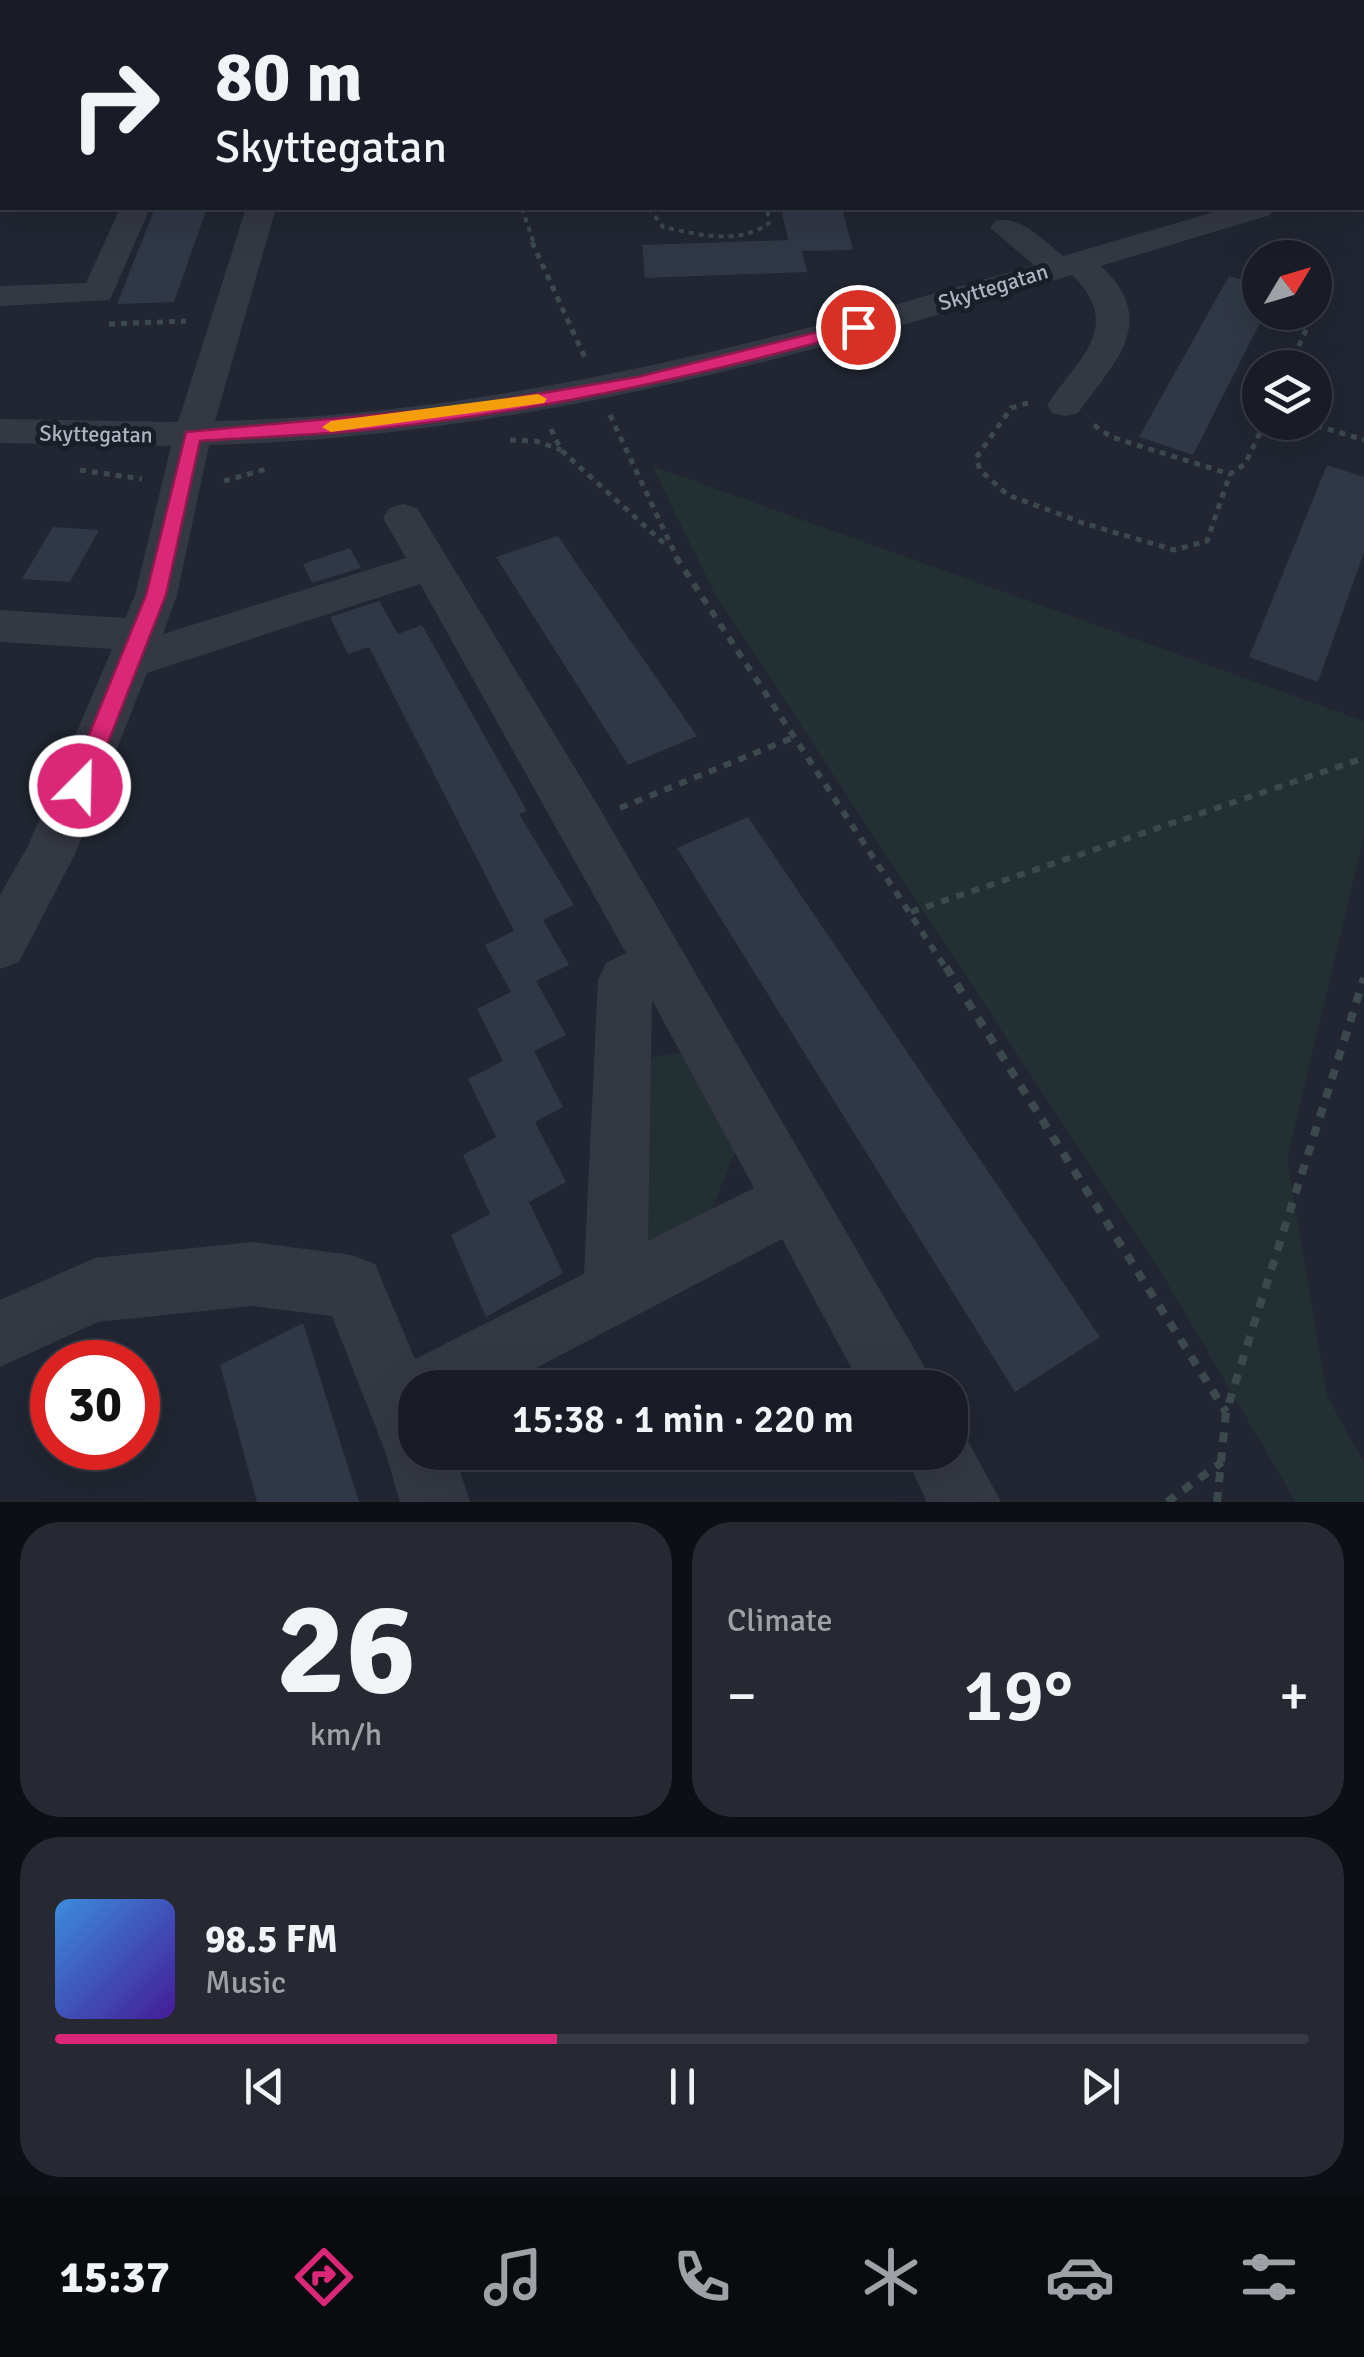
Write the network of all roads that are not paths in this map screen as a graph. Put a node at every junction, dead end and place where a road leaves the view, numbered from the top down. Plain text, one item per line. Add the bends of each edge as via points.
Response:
1 (134, 210) edge
2 (260, 210) edge
3 (1252, 210) edge
4 (1006, 228) dead end
5 (1068, 265) junction
6 (0, 296) edge
7 (1065, 405) road end
8 (0, 431) edge
9 (192, 436) junction
10 (402, 518) dead end
11 (431, 564) junction
12 (0, 626) edge
13 (136, 648) junction
14 (0, 945) edge
15 (658, 964) junction
16 (792, 1201) junction
17 (615, 1291) junction
18 (0, 1334) edge
19 (488, 1370) edge
20 (890, 1370) edge
21 (398, 1379) edge
22 (428, 1470) edge
23 (947, 1470) edge
24 (435, 1502) edge
25 (966, 1502) edge

1 - 6 street via 98,294
2 - 9 street, Skyttegatan
3 - 5 street, Skyttegatan
4 - 5 street
5 - 7 street via 1099,280 1116,308 1116,331
5 - 9 street, Skyttegatan via 762,354 637,382 381,423
8 - 9 street, Skyttegatan
9 - 13 street via 156,595
10 - 11 street
11 - 13 street
11 - 15 street
12 - 13 street
13 - 14 street via 50,854
15 - 16 street
15 - 17 street via 625,980
16 - 17 street
16 - 20 street
17 - 19 street
18 - 21 street via 95,1290 252,1274 352,1287
22 - 24 street
23 - 25 street

